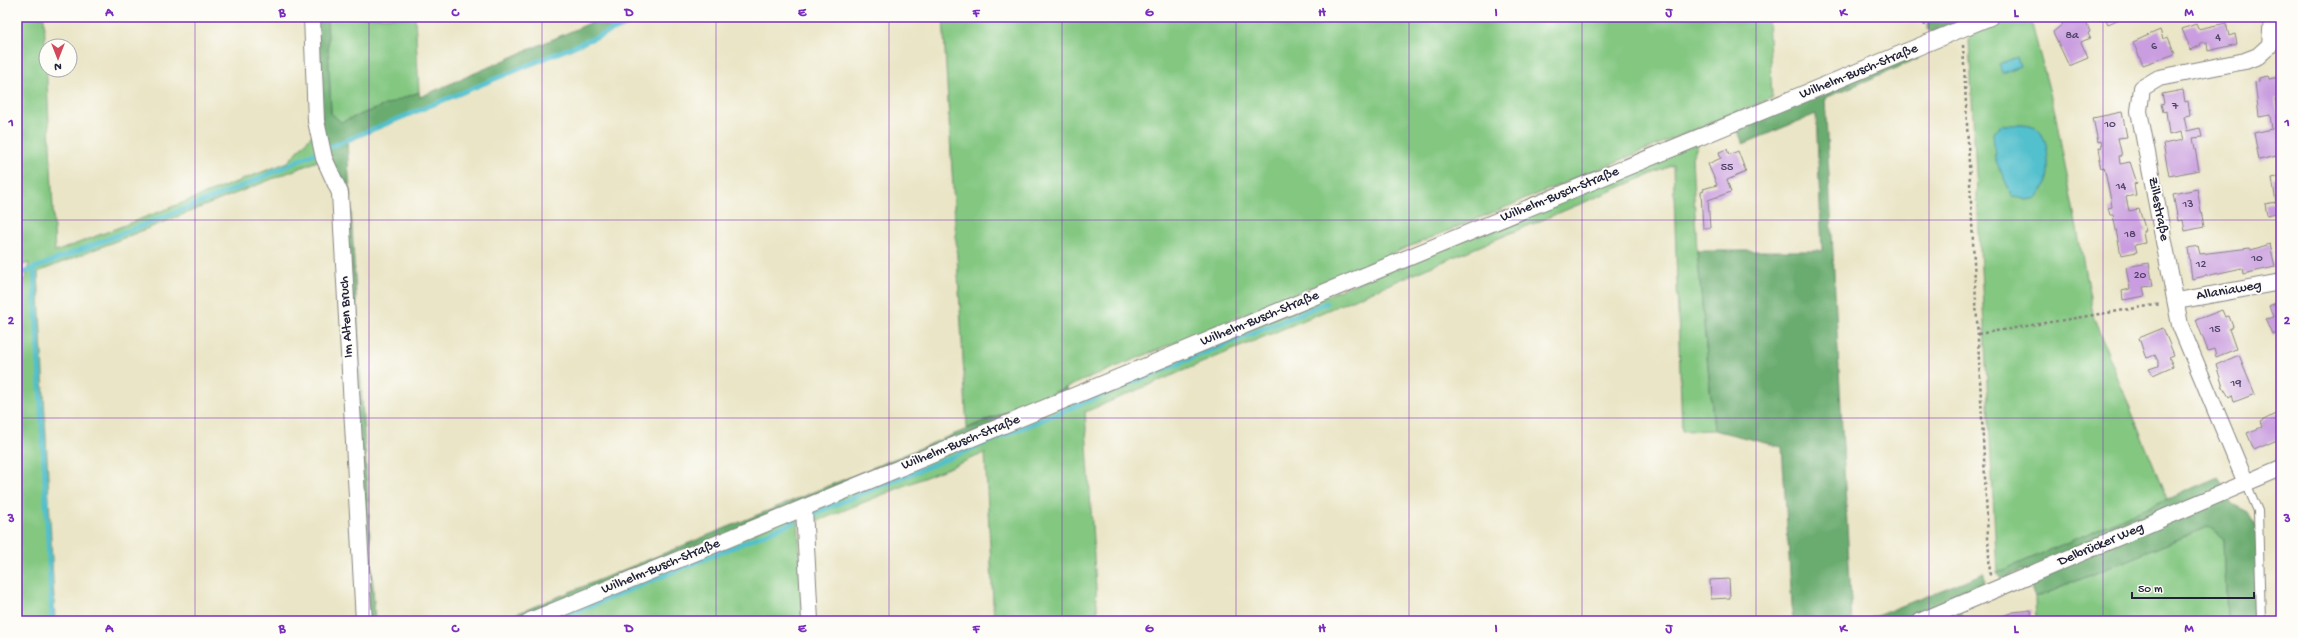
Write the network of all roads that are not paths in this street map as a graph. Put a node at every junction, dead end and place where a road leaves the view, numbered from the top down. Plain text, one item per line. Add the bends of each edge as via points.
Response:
1 (312, 17) edge
2 (1990, 17) edge
3 (2272, 17) edge
4 (2276, 48) edge
5 (2281, 282) edge
6 (2177, 301) junction
7 (2281, 468) edge
8 (2246, 483) junction
9 (804, 508) junction
10 (364, 621) edge
11 (530, 621) edge
12 (810, 621) edge
13 (1921, 621) edge
14 (2261, 621) edge

1 - 10 street, Im Alten Bruch via 316,121 322,151 340,193
2 - 9 street, Wilhelm-Busch-Straße
3 - 4 street, Zillestraße
4 - 6 street, Zillestraße via 2245,61 2159,78 2142,88 2139,111
5 - 6 street, Allaniaweg
6 - 8 street, Zillestraße via 2180,325
7 - 8 street, Delbrücker Weg
8 - 13 street, Delbrücker Weg
8 - 14 lane via 2258,511
9 - 11 street, Wilhelm-Busch-Straße
9 - 12 street

